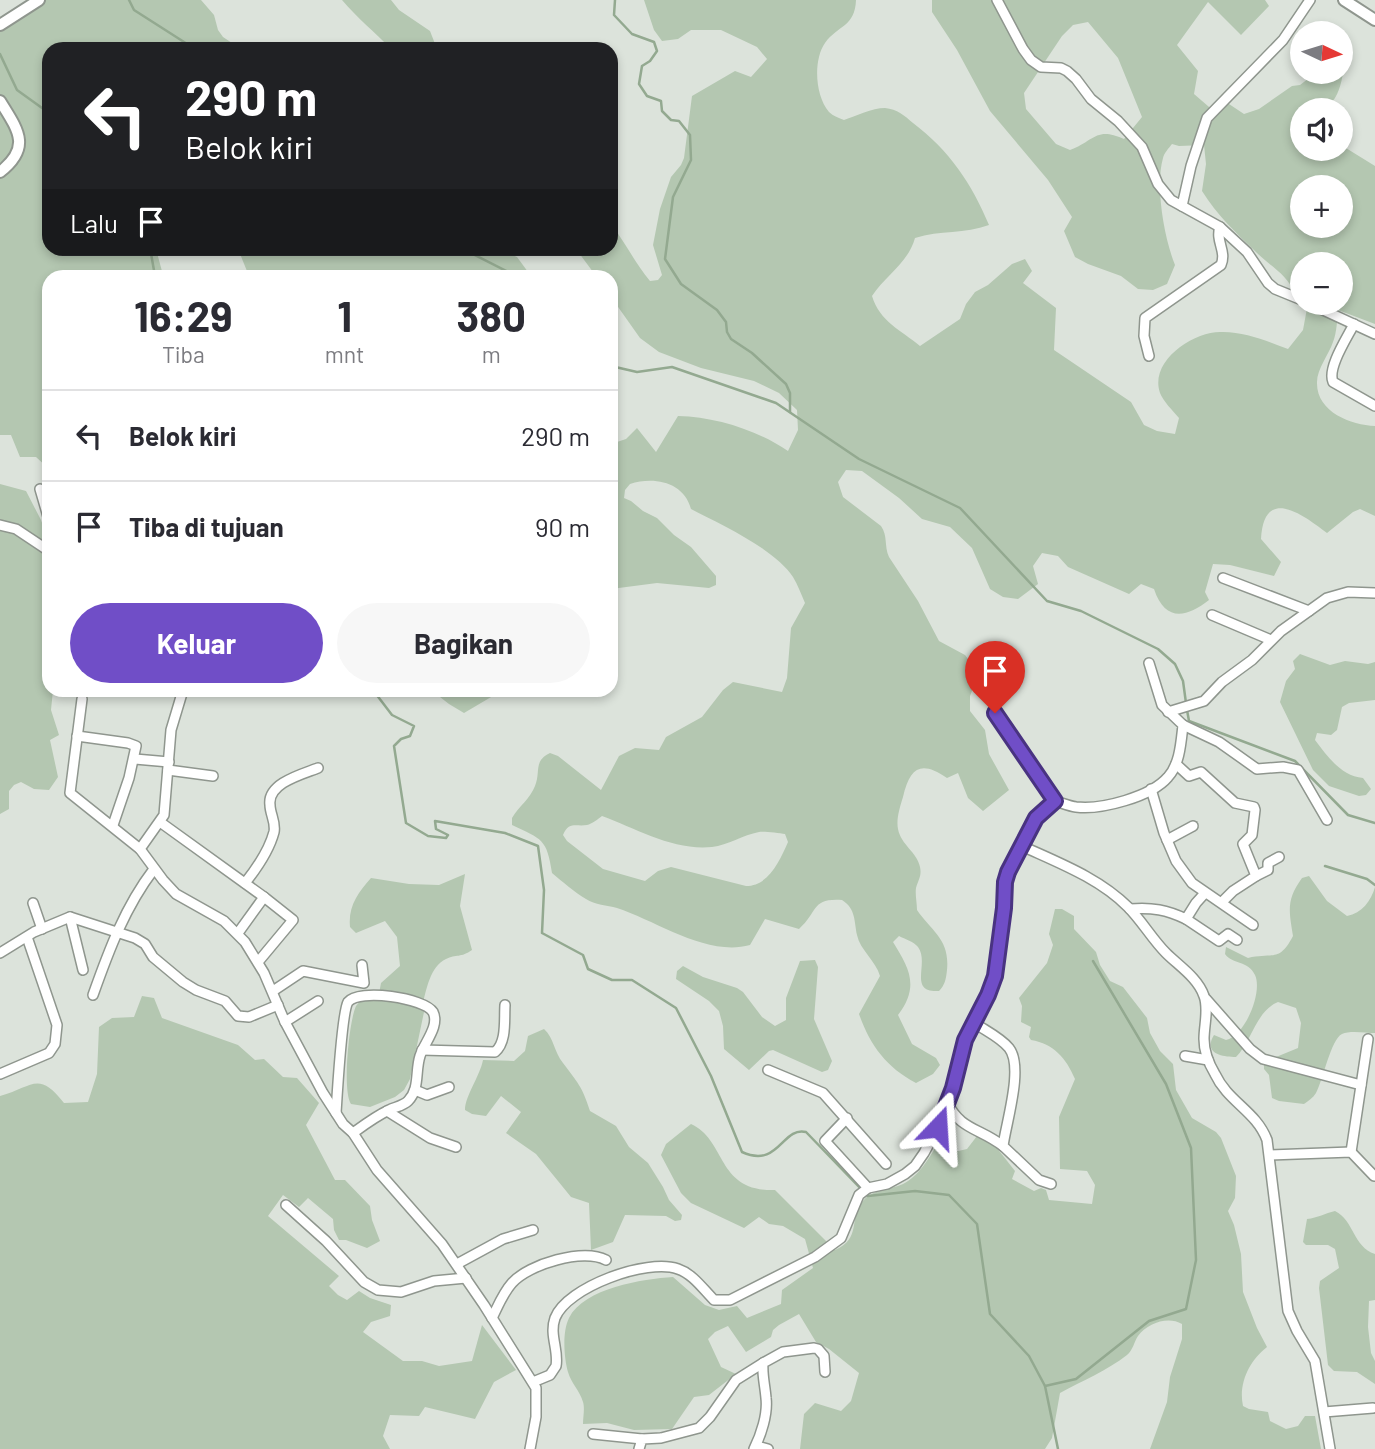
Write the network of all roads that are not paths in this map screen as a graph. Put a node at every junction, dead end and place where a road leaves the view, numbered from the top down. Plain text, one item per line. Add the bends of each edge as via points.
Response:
1 (39, 0) edge
2 (997, 0) edge
3 (1310, 0) edge
4 (1343, 0) edge
5 (1375, 20) edge
6 (0, 25) edge
7 (0, 101) edge
8 (0, 172) edge
9 (1181, 206) junction
10 (1220, 227) junction
11 (1290, 295) edge
12 (1334, 315) edge
13 (1354, 324) junction
14 (1375, 334) edge
15 (1149, 356) dead end
16 (1375, 406) edge
17 (40, 489) dead end
18 (42, 496) edge
19 (0, 525) edge
20 (42, 546) edge
21 (1223, 578) dead end
22 (1375, 593) edge
23 (1309, 611) junction
24 (1212, 615) dead end
25 (1271, 640) junction
26 (1149, 663) dead end
27 (181, 697) edge
28 (82, 699) dead end
29 (1168, 712) junction
30 (995, 713) dead end
31 (1183, 725) junction
32 (77, 736) junction
33 (135, 759) junction
34 (1175, 764) junction
35 (169, 766) junction
36 (318, 768) dead end
37 (213, 776) dead end
38 (1151, 789) junction
39 (1055, 801) junction
40 (1328, 820) dead end
41 (160, 822) junction
42 (113, 825) junction
43 (1193, 826) dead end
44 (1167, 840) junction
45 (1022, 846) junction
46 (140, 849) junction
47 (1279, 857) dead end
48 (154, 869) junction
49 (1256, 876) junction
50 (245, 883) junction
51 (1205, 893) junction
52 (264, 897) junction
53 (1222, 902) junction
54 (33, 903) dead end
55 (1130, 909) junction
56 (70, 917) junction
57 (1186, 919) junction
58 (1253, 925) dead end
59 (41, 929) junction
60 (117, 931) junction
61 (238, 933) junction
62 (27, 937) junction
63 (1237, 940) dead end
64 (1, 949) edge
65 (258, 961) junction
66 (362, 965) dead end
67 (83, 970) dead end
68 (364, 983) junction
69 (273, 991) junction
70 (93, 995) dead end
71 (362, 996) junction
72 (1206, 999) junction
73 (318, 1001) dead end
74 (278, 1005) junction
75 (505, 1005) dead end
76 (285, 1021) junction
77 (973, 1022) junction
78 (1368, 1040) dead end
79 (422, 1050) junction
80 (1185, 1056) dead end
81 (1209, 1060) junction
82 (768, 1070) dead end
83 (0, 1074) edge
84 (1361, 1085) junction
85 (449, 1087) dead end
86 (415, 1090) junction
87 (947, 1102) junction
88 (387, 1111) junction
89 (337, 1113) junction
90 (848, 1118) junction
91 (353, 1133) junction
92 (456, 1146) dead end
93 (1003, 1146) junction
94 (1351, 1152) junction
95 (1270, 1155) junction
96 (886, 1164) dead end
97 (1374, 1175) edge
98 (1051, 1184) dead end
99 (863, 1191) junction
100 (286, 1205) dead end
101 (533, 1230) dead end
102 (606, 1261) dead end
103 (457, 1264) junction
104 (466, 1278) junction
105 (492, 1318) junction
106 (763, 1363) junction
107 (825, 1371) dead end
108 (533, 1382) junction
109 (1373, 1408) dead end
110 (1324, 1412) junction
111 (593, 1434) dead end
112 (641, 1444) edge
113 (755, 1447) edge
114 (530, 1449) edge
115 (768, 1449) edge
116 (1331, 1449) edge

1 - 6 street
2 - 9 street via 1031,60 1041,67 1061,68 1076,79 1142,147 1158,184
3 - 9 street via 1283,40 1207,118
4 - 5 street
7 - 8 street via 21,142
9 - 10 street
10 - 11 street via 1247,252 1268,283
10 - 15 street via 1221,265 1144,318
12 - 13 street
13 - 14 street
13 - 16 street via 1331,377
17 - 18 street
19 - 20 street via 16,529
21 - 23 street
22 - 23 street via 1348,592
23 - 25 street
24 - 25 street
25 - 29 street via 1203,701
26 - 29 street
27 - 35 street via 171,730
28 - 32 street
29 - 31 street
30 - 39 street
31 - 34 street
31 - 40 street via 1219,742 1257,769 1298,770
32 - 33 street via 134,745
32 - 42 street via 70,793
33 - 35 street
33 - 42 street
34 - 38 street via 1168,778
34 - 49 street via 1189,776 1201,772 1235,803 1254,807 1252,835 1243,844
35 - 37 street
35 - 41 street
36 - 50 street via 290,779 272,794 273,835 264,858
38 - 39 street via 1088,808
38 - 44 street
39 - 45 street via 1036,818
41 - 46 street
41 - 50 street
42 - 46 street
43 - 44 street
44 - 51 street via 1176,861
45 - 55 street via 1093,880
45 - 77 street via 1005,882 995,976
46 - 48 street
47 - 49 street
48 - 60 street
48 - 61 street via 176,894
49 - 53 street
50 - 52 street
51 - 53 street
51 - 57 street
52 - 61 street
52 - 65 street via 295,923
53 - 58 street
54 - 59 street
55 - 57 street via 1149,907
55 - 72 street via 1165,953 1196,981
56 - 59 street
56 - 60 street
56 - 67 street
57 - 63 street via 1219,941 1228,934
59 - 62 street
60 - 70 street
60 - 74 street via 145,944 153,957 183,982 225,1001 238,1016 249,1017
61 - 65 street
62 - 64 street
62 - 83 street via 57,1025 55,1044 49,1053
65 - 69 street
66 - 68 street
68 - 69 street via 303,971
68 - 71 street
69 - 74 street
71 - 79 street via 384,996 429,1007 435,1024
71 - 89 street via 353,998 346,1009
72 - 81 street via 1204,1044
72 - 84 street via 1263,1059
73 - 76 street
74 - 76 street
75 - 79 street via 503,1039 495,1052
76 - 89 street
77 - 87 street
77 - 93 street via 1005,1044 1015,1060
78 - 84 street
79 - 86 street
80 - 81 street
81 - 95 street via 1221,1085 1262,1127
82 - 90 street via 823,1093
84 - 94 street
85 - 86 street via 426,1095
86 - 88 street via 406,1103
87 - 93 street via 960,1123
87 - 99 street via 915,1166 887,1184
88 - 91 street
88 - 92 street via 429,1138
89 - 91 street
90 - 96 street
90 - 99 street via 825,1141
91 - 103 street via 394,1192
93 - 98 street via 1039,1180
94 - 95 street
94 - 97 street
95 - 110 street via 1288,1311 1315,1361
99 - 108 street via 841,1238 815,1257 730,1300 714,1300 685,1272 658,1265 578,1293 562,1306 555,1320 556,1366 550,1375
100 - 104 street via 378,1290 401,1292 434,1281
101 - 103 street via 503,1239
102 - 105 street via 596,1256 564,1258 536,1267 513,1282
103 - 104 street
104 - 105 street
105 - 108 street
106 - 107 street via 783,1352 814,1348 824,1356
106 - 112 street via 736,1380 699,1428
106 - 113 street via 766,1404
108 - 114 street via 537,1403
109 - 110 street
110 - 116 street
111 - 112 street
113 - 115 street

